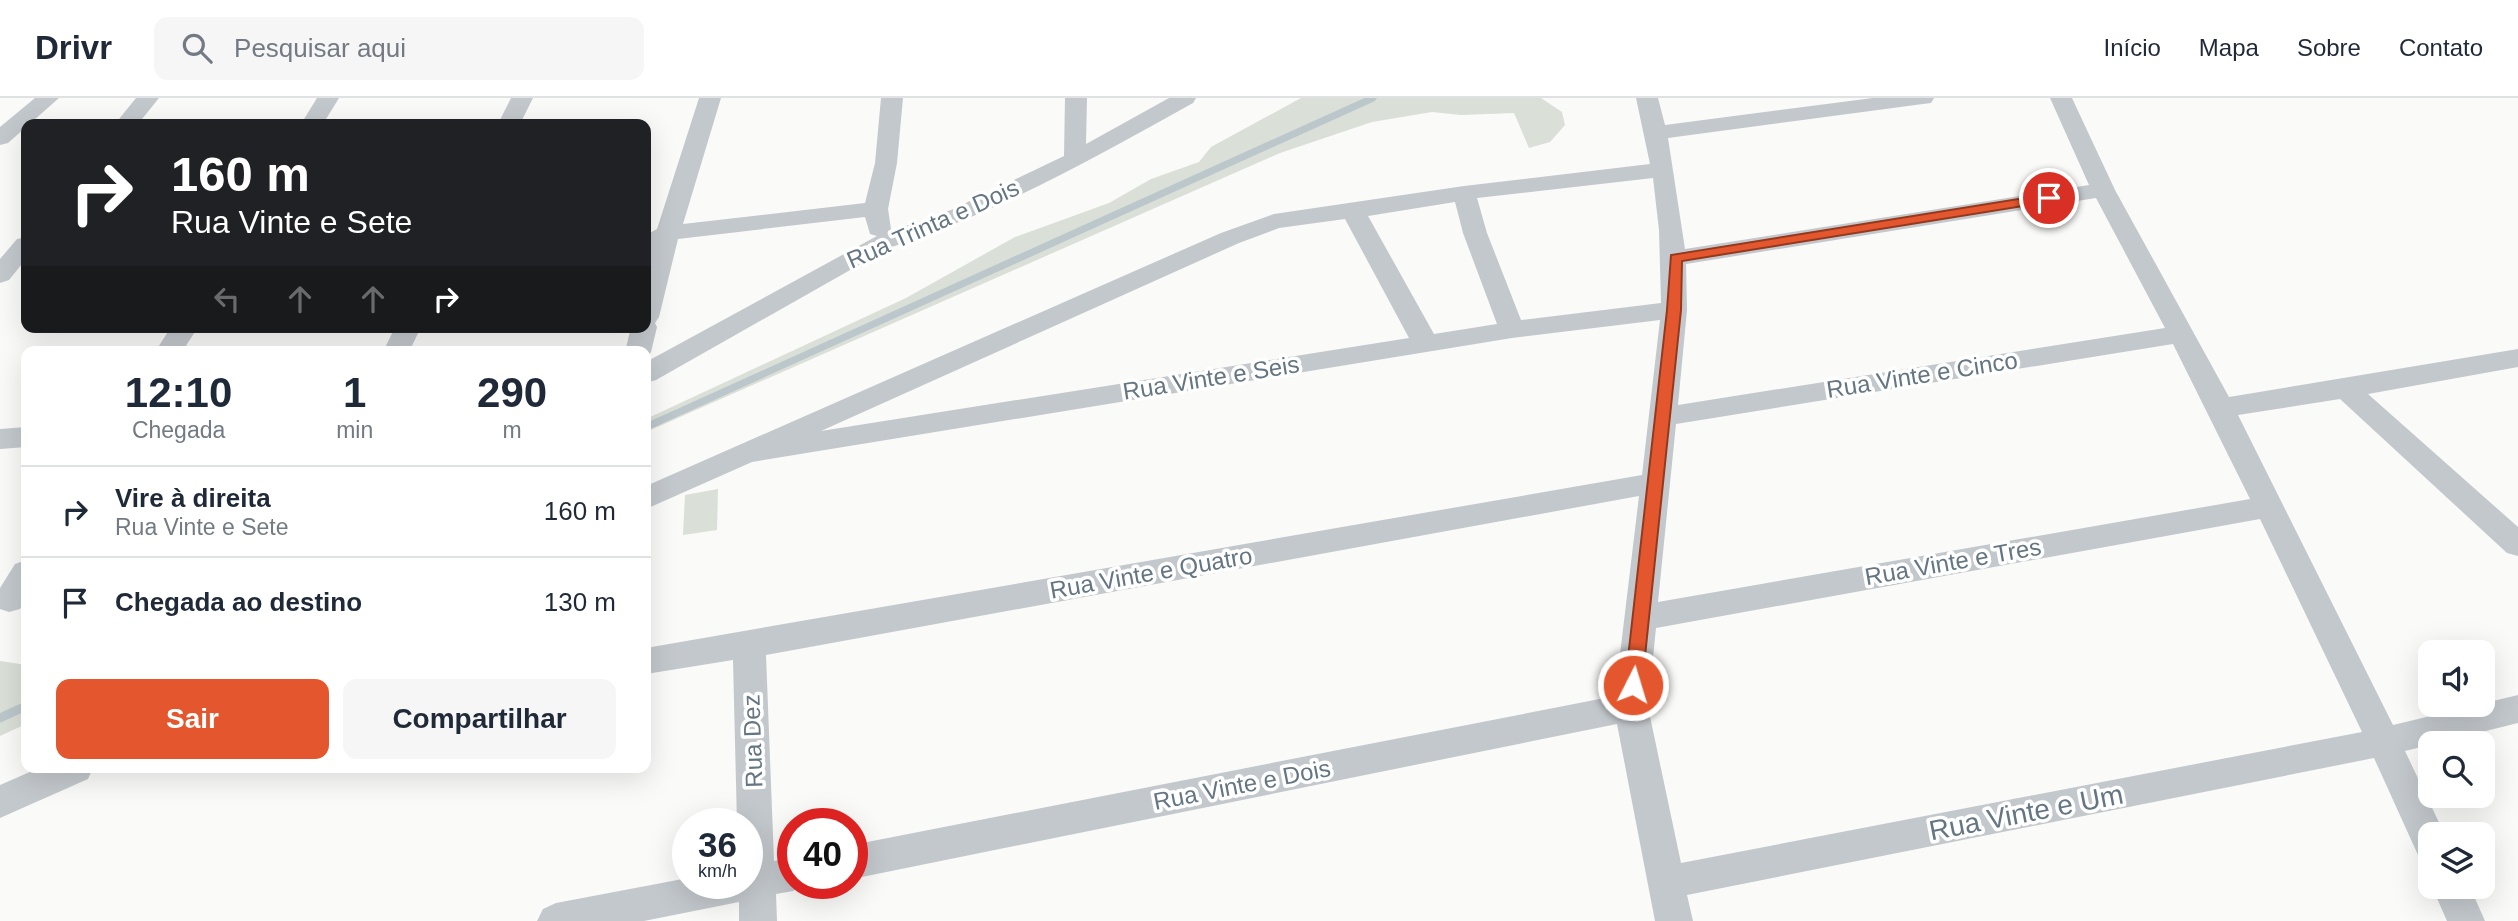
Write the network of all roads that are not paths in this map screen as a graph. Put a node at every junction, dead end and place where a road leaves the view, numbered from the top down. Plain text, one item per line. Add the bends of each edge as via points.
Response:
1 (48, 98) edge
2 (148, 98) edge
3 (328, 98) edge
4 (522, 98) edge
5 (710, 98) edge
6 (892, 98) edge
7 (1076, 98) edge
8 (1185, 98) edge
9 (1647, 98) edge
10 (1923, 98) edge
11 (2061, 98) edge
12 (23, 119) edge
13 (130, 119) edge
14 (315, 119) edge
15 (512, 119) edge
16 (21, 120) edge
17 (1656, 133) junction
18 (0, 138) edge
19 (1075, 158) junction
20 (1662, 170) junction
21 (2103, 190) junction
22 (1464, 193) junction
23 (877, 209) junction
24 (1353, 211) junction
25 (656, 239) edge
26 (880, 243) junction
27 (21, 250) edge
28 (1676, 258) junction
29 (0, 275) edge
30 (651, 278) edge
31 (1674, 310) junction
32 (1512, 330) junction
33 (2183, 334) junction
34 (1426, 344) junction
35 (2514, 363) edge
36 (651, 371) edge
37 (2345, 388) junction
38 (2220, 408) junction
39 (1662, 417) junction
40 (21, 437) edge
41 (0, 439) edge
42 (748, 453) junction
43 (1655, 483) junction
44 (651, 496) edge
45 (2267, 507) junction
46 (2518, 545) edge
47 (21, 580) edge
48 (9, 600) dead end
49 (1639, 618) junction
50 (749, 645) junction
51 (651, 660) edge
52 (1632, 707) junction
53 (2518, 709) edge
54 (2384, 742) junction
55 (65, 773) edge
56 (0, 802) edge
57 (757, 808) edge
58 (2421, 822) edge
59 (868, 859) edge
60 (1668, 882) junction
61 (672, 898) edge
62 (760, 899) edge
63 (2456, 899) edge
64 (556, 921) edge
65 (758, 921) edge
66 (1674, 921) edge
67 (2466, 921) edge

1 - 12 street
2 - 13 street
3 - 14 street
4 - 15 street
5 - 25 street
6 - 23 street
7 - 19 street
8 - 19 street, Rua Trinta e Dois
9 - 17 street
10 - 17 street
11 - 21 street
16 - 18 street
17 - 20 street
19 - 26 street, Rua Trinta e Dois via 937,223
20 - 22 street
20 - 28 street
21 - 28 street
21 - 33 street
22 - 24 street
22 - 32 street
23 - 25 street
23 - 26 street
24 - 34 street
24 - 42 street via 1274,221 1230,238
25 - 30 street
26 - 36 street, Rua Trinta e Dois
27 - 29 street
28 - 31 street
31 - 32 street, Rua Vinte e Seis
31 - 39 street
32 - 34 street, Rua Vinte e Seis
33 - 38 street
33 - 39 street, Rua Vinte e Cinco
34 - 42 street, Rua Vinte e Seis
35 - 37 street
37 - 38 street
37 - 46 street
38 - 45 street
39 - 43 street
40 - 41 street
42 - 44 street
43 - 49 street
43 - 50 street, Rua Vinte e Quatro
45 - 49 street, Rua Vinte e Tres
45 - 54 street
47 - 48 street
49 - 52 street
50 - 51 street, Rua Vinte e Quatro
50 - 57 street, Rua Dez
52 - 59 street, Rua Vinte e Dois
52 - 60 street
53 - 54 street, Rua Vinte e Um
54 - 58 street
54 - 60 street, Rua Vinte e Um
55 - 56 street
60 - 66 street
61 - 64 street
62 - 65 street, Rua Dez
63 - 67 street

